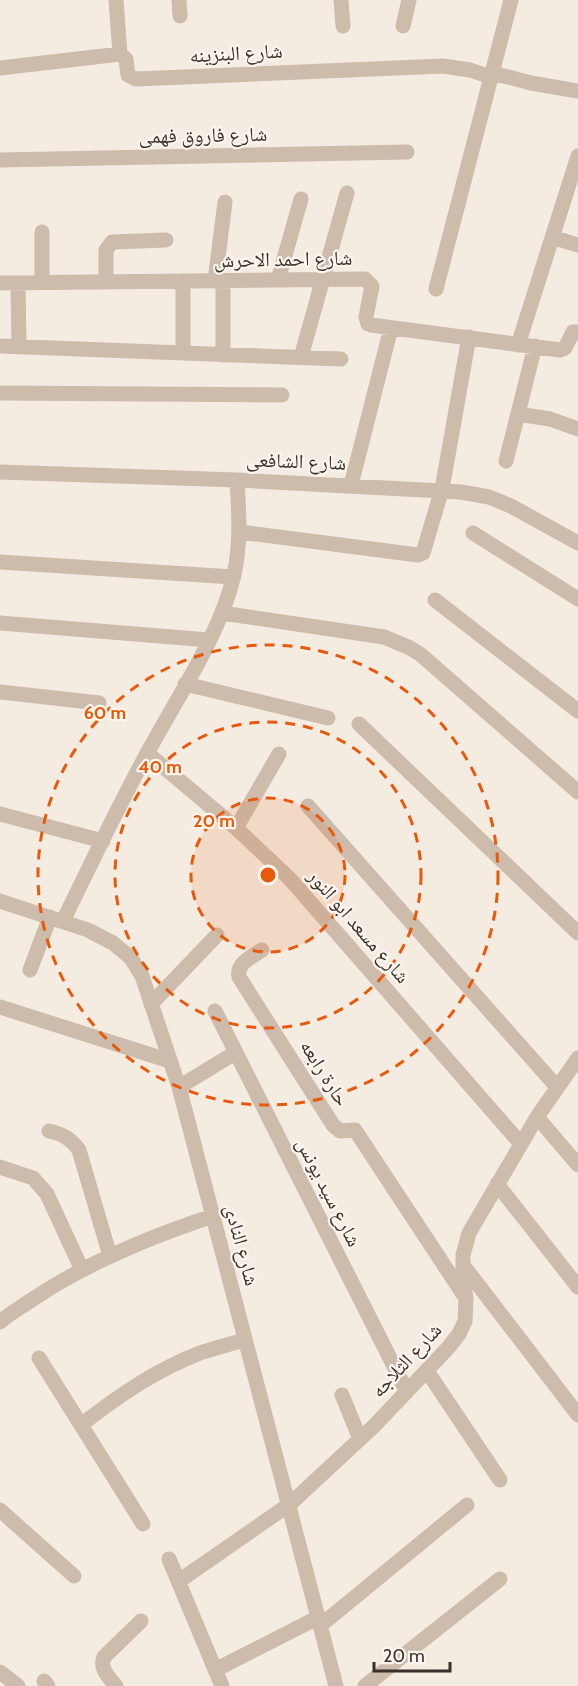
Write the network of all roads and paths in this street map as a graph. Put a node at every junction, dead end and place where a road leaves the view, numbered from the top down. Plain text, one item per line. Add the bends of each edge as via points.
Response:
1 (116, 0) edge
2 (179, 0) edge
3 (340, 0) edge
4 (409, 0) edge
5 (511, 0) edge
6 (180, 16) dead end
7 (343, 26) dead end
8 (403, 26) dead end
9 (120, 54) junction
10 (0, 68) edge
11 (492, 75) junction
12 (578, 91) edge
13 (407, 152) dead end
14 (578, 156) edge
15 (0, 160) edge
16 (575, 176) edge
17 (347, 193) dead end
18 (301, 199) dead end
19 (225, 202) dead end
20 (42, 232) dead end
21 (552, 237) junction
22 (166, 240) dead end
23 (578, 245) edge
24 (324, 279) junction
25 (219, 280) junction
26 (278, 280) junction
27 (183, 281) junction
28 (106, 282) junction
29 (0, 283) edge
30 (18, 283) junction
31 (42, 283) junction
32 (436, 289) dead end
33 (390, 328) junction
34 (578, 332) edge
35 (469, 338) junction
36 (518, 345) junction
37 (0, 346) edge
38 (535, 346) junction
39 (19, 347) junction
40 (183, 353) junction
41 (223, 355) junction
42 (301, 357) junction
43 (341, 359) dead end
44 (0, 393) edge
45 (282, 395) dead end
46 (518, 414) junction
47 (578, 429) edge
48 (506, 461) dead end
49 (0, 472) edge
50 (237, 480) junction
51 (351, 485) junction
52 (442, 489) junction
53 (240, 532) junction
54 (473, 533) dead end
55 (578, 543) edge
56 (0, 562) edge
57 (233, 577) junction
58 (578, 599) edge
59 (435, 600) dead end
60 (222, 613) junction
61 (0, 623) edge
62 (209, 640) junction
63 (185, 684) junction
64 (0, 692) edge
65 (99, 703) dead end
66 (578, 711) edge
67 (328, 718) dead end
68 (359, 724) dead end
69 (147, 753) junction
70 (279, 754) dead end
71 (578, 792) edge
72 (308, 806) dead end
73 (0, 814) edge
74 (236, 828) junction
75 (103, 841) junction
76 (0, 901) edge
77 (56, 919) junction
78 (578, 933) edge
79 (217, 935) dead end
80 (262, 950) dead end
81 (30, 970) dead end
82 (151, 1005) junction
83 (0, 1007) edge
84 (215, 1011) dead end
85 (235, 1053) junction
86 (578, 1058) edge
87 (170, 1061) junction
88 (179, 1087) junction
89 (557, 1087) junction
90 (537, 1117) junction
91 (49, 1131) dead end
92 (521, 1144) junction
93 (578, 1165) edge
94 (0, 1167) edge
95 (497, 1184) junction
96 (213, 1216) junction
97 (110, 1256) junction
98 (463, 1265) junction
99 (82, 1270) junction
100 (578, 1287) edge
101 (466, 1299) junction
102 (1, 1318) edge
103 (245, 1340) junction
104 (39, 1358) dead end
105 (427, 1371) junction
106 (407, 1392) junction
107 (342, 1395) dead end
108 (578, 1415) edge
109 (81, 1425) junction
110 (360, 1439) junction
111 (500, 1480) dead end
112 (290, 1504) junction
113 (467, 1504) dead end
114 (0, 1510) edge
115 (143, 1524) dead end
116 (168, 1558) dead end
117 (74, 1575) dead end
118 (500, 1580) dead end
119 (179, 1581) junction
120 (141, 1621) dead end
121 (320, 1621) junction
122 (215, 1670) junction
123 (0, 1672) edge
124 (18, 1686) edge
125 (116, 1686) edge
126 (222, 1686) edge
127 (336, 1686) edge
128 (365, 1686) edge

1 - 9 street
2 - 6 street
3 - 7 street
4 - 8 street
5 - 11 street
9 - 10 street
9 - 11 street, شارع البنزينه via 126,59 128,75 136,79 443,66
11 - 12 street, شارع البنزينه
11 - 32 street
13 - 15 street, شارع فاروق فهمى
14 - 16 street
16 - 21 street
17 - 24 street
18 - 26 street
19 - 25 street
20 - 31 street
21 - 23 street
21 - 36 street
22 - 28 street via 112,242 106,250
24 - 26 street, شارع احمد الاحرش
24 - 33 street, شارع احمد الاحرش via 370,282 373,290 366,321
24 - 42 street
25 - 26 street, شارع احمد الاحرش
25 - 27 street, شارع احمد الاحرش
25 - 41 street
27 - 28 street, شارع احمد الاحرش
27 - 40 street
28 - 31 street, شارع احمد الاحرش
29 - 30 street, شارع احمد الاحرش
30 - 31 street, شارع احمد الاحرش
30 - 39 street
33 - 35 street, شارع احمد الاحرش
33 - 51 street
34 - 38 street, شارع احمد الاحرش via 570,335 563,350
35 - 36 street, شارع احمد الاحرش
35 - 52 street
36 - 38 street, شارع احمد الاحرش
37 - 39 street
38 - 46 street
39 - 40 street
40 - 41 street
41 - 42 street
42 - 43 street
44 - 45 street
46 - 47 street
46 - 48 street
49 - 50 street, شارع الشافعى
50 - 51 street, شارع الشافعى
50 - 53 street
51 - 52 street, شارع الشافعى
52 - 53 street via 423,553 418,555
52 - 55 street, شارع الشافعى via 489,497
53 - 57 street
54 - 58 street
56 - 57 street
57 - 60 street
59 - 66 street
60 - 62 street
60 - 71 street via 396,641 420,654
61 - 62 street
62 - 63 street
63 - 67 street
63 - 69 street
64 - 65 street
68 - 78 street
69 - 74 street, شارع مسعد ابو النور
69 - 75 street
70 - 74 street
72 - 89 street
73 - 75 street
74 - 92 street, شارع مسعد ابو النور via 290,879
75 - 77 street
76 - 77 street, شارع النادى
77 - 81 street
77 - 82 street, شارع النادى via 113,943 130,958 142,976
79 - 82 street
80 - 101 street, حارة رابعه via 240,966 240,977 333,1125 340,1131 355,1130
82 - 87 street, شارع النادى
83 - 87 street
84 - 85 street, شارع سيد يونس
85 - 88 street
85 - 106 street, شارع سيد يونس
86 - 89 street, شارع الثلاجه
87 - 88 street, شارع النادى
88 - 96 street, شارع النادى
89 - 90 street, شارع الثلاجه
90 - 92 street, شارع الثلاجه
90 - 93 street
91 - 97 street via 62,1134 79,1150
92 - 95 street, شارع الثلاجه
94 - 99 street via 33,1178 47,1194
95 - 98 street, شارع الثلاجه via 469,1233
95 - 100 street
96 - 97 street
96 - 103 street, شارع النادى
97 - 99 street
98 - 101 street, شارع الثلاجه
98 - 108 street
99 - 102 street
101 - 105 street, شارع الثلاجه via 465,1321 459,1334
103 - 109 street via 200,1353 158,1372
103 - 112 street, شارع النادى
104 - 109 street
105 - 106 street, شارع الثلاجه
105 - 111 street
106 - 110 street, شارع الثلاجه
107 - 110 street
109 - 115 street
110 - 112 street, شارع الثلاجه
112 - 119 street, شارع الثلاجه
112 - 121 street, شارع النادى
113 - 121 street
114 - 117 street
116 - 119 street
118 - 128 street
119 - 122 street
120 - 125 street via 104,1657 102,1668
121 - 122 street
121 - 127 street, شارع النادى
122 - 126 street
123 - 124 street

